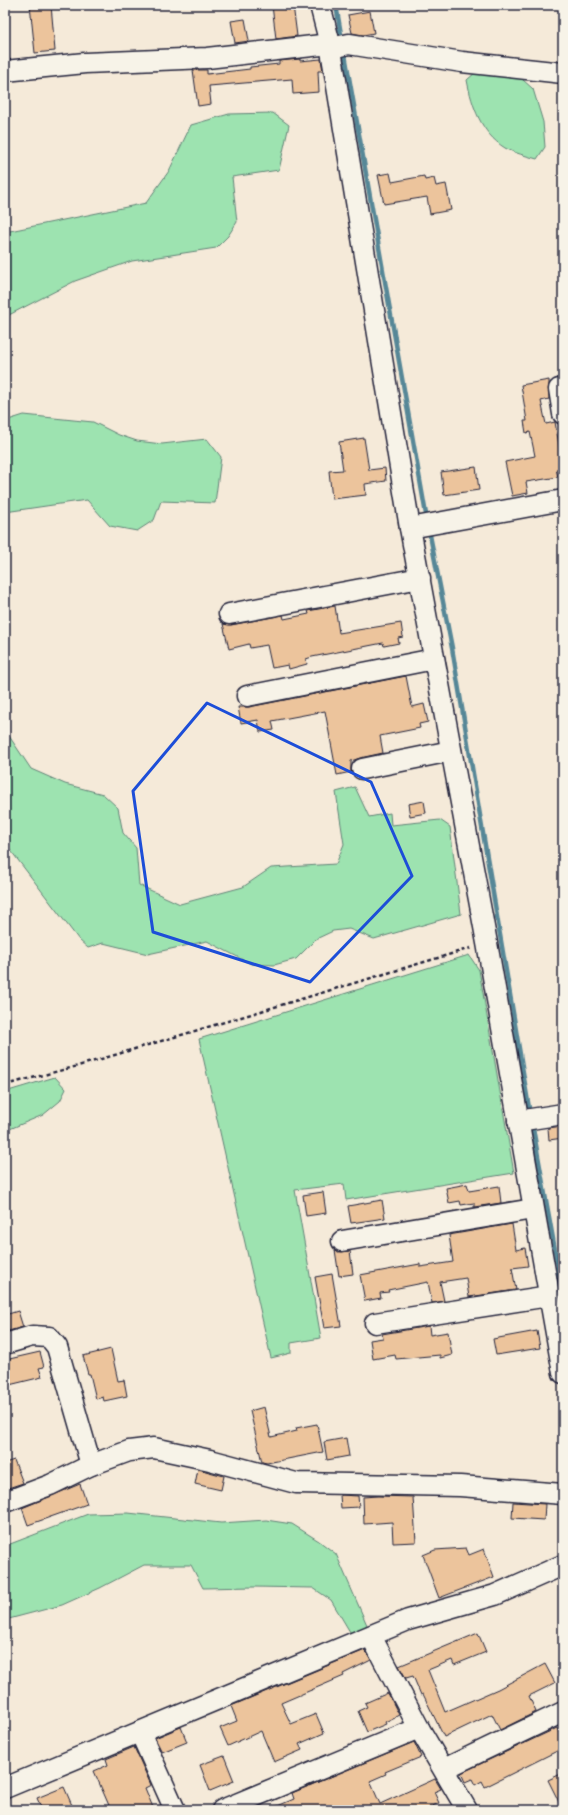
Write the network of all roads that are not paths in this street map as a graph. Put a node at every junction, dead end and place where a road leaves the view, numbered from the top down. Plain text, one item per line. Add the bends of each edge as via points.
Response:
1 (320, 5) edge
2 (337, 46) junction
3 (5, 71) edge
4 (563, 72) edge
5 (559, 389) dead end
6 (563, 414) edge
7 (563, 500) edge
8 (422, 525) junction
9 (420, 578) junction
10 (229, 614) dead end
11 (434, 659) junction
12 (247, 696) dead end
13 (451, 751) junction
14 (362, 769) dead end
15 (563, 1114) edge
16 (528, 1120) junction
17 (533, 1209) junction
18 (342, 1241) dead end
19 (549, 1296) junction
20 (375, 1323) dead end
21 (5, 1344) edge
22 (563, 1374) edge
23 (91, 1465) junction
24 (563, 1494) edge
25 (5, 1502) edge
26 (563, 1565) edge
27 (371, 1636) junction
28 (563, 1712) edge
29 (419, 1728) junction
30 (140, 1732) junction
31 (444, 1769) junction
32 (5, 1788) edge
33 (175, 1810) edge
34 (222, 1810) edge
35 (467, 1810) edge

1 - 2 street
2 - 3 street via 207,58 85,63
2 - 4 street
2 - 8 street
5 - 6 street
7 - 8 street
8 - 9 street
9 - 10 street
9 - 11 street
11 - 12 street
11 - 13 street
13 - 14 street
13 - 16 street via 487,943
15 - 16 street
16 - 17 street
17 - 18 street
17 - 19 street
19 - 20 street
19 - 22 street
21 - 23 street via 32,1336 49,1337 57,1347
23 - 24 street via 129,1451 154,1448 296,1483 460,1486
23 - 25 street via 50,1485
26 - 27 street via 495,1594 427,1614
27 - 29 street
27 - 30 street
28 - 31 street
29 - 31 street
29 - 34 street
30 - 32 street
30 - 33 street
31 - 35 street

